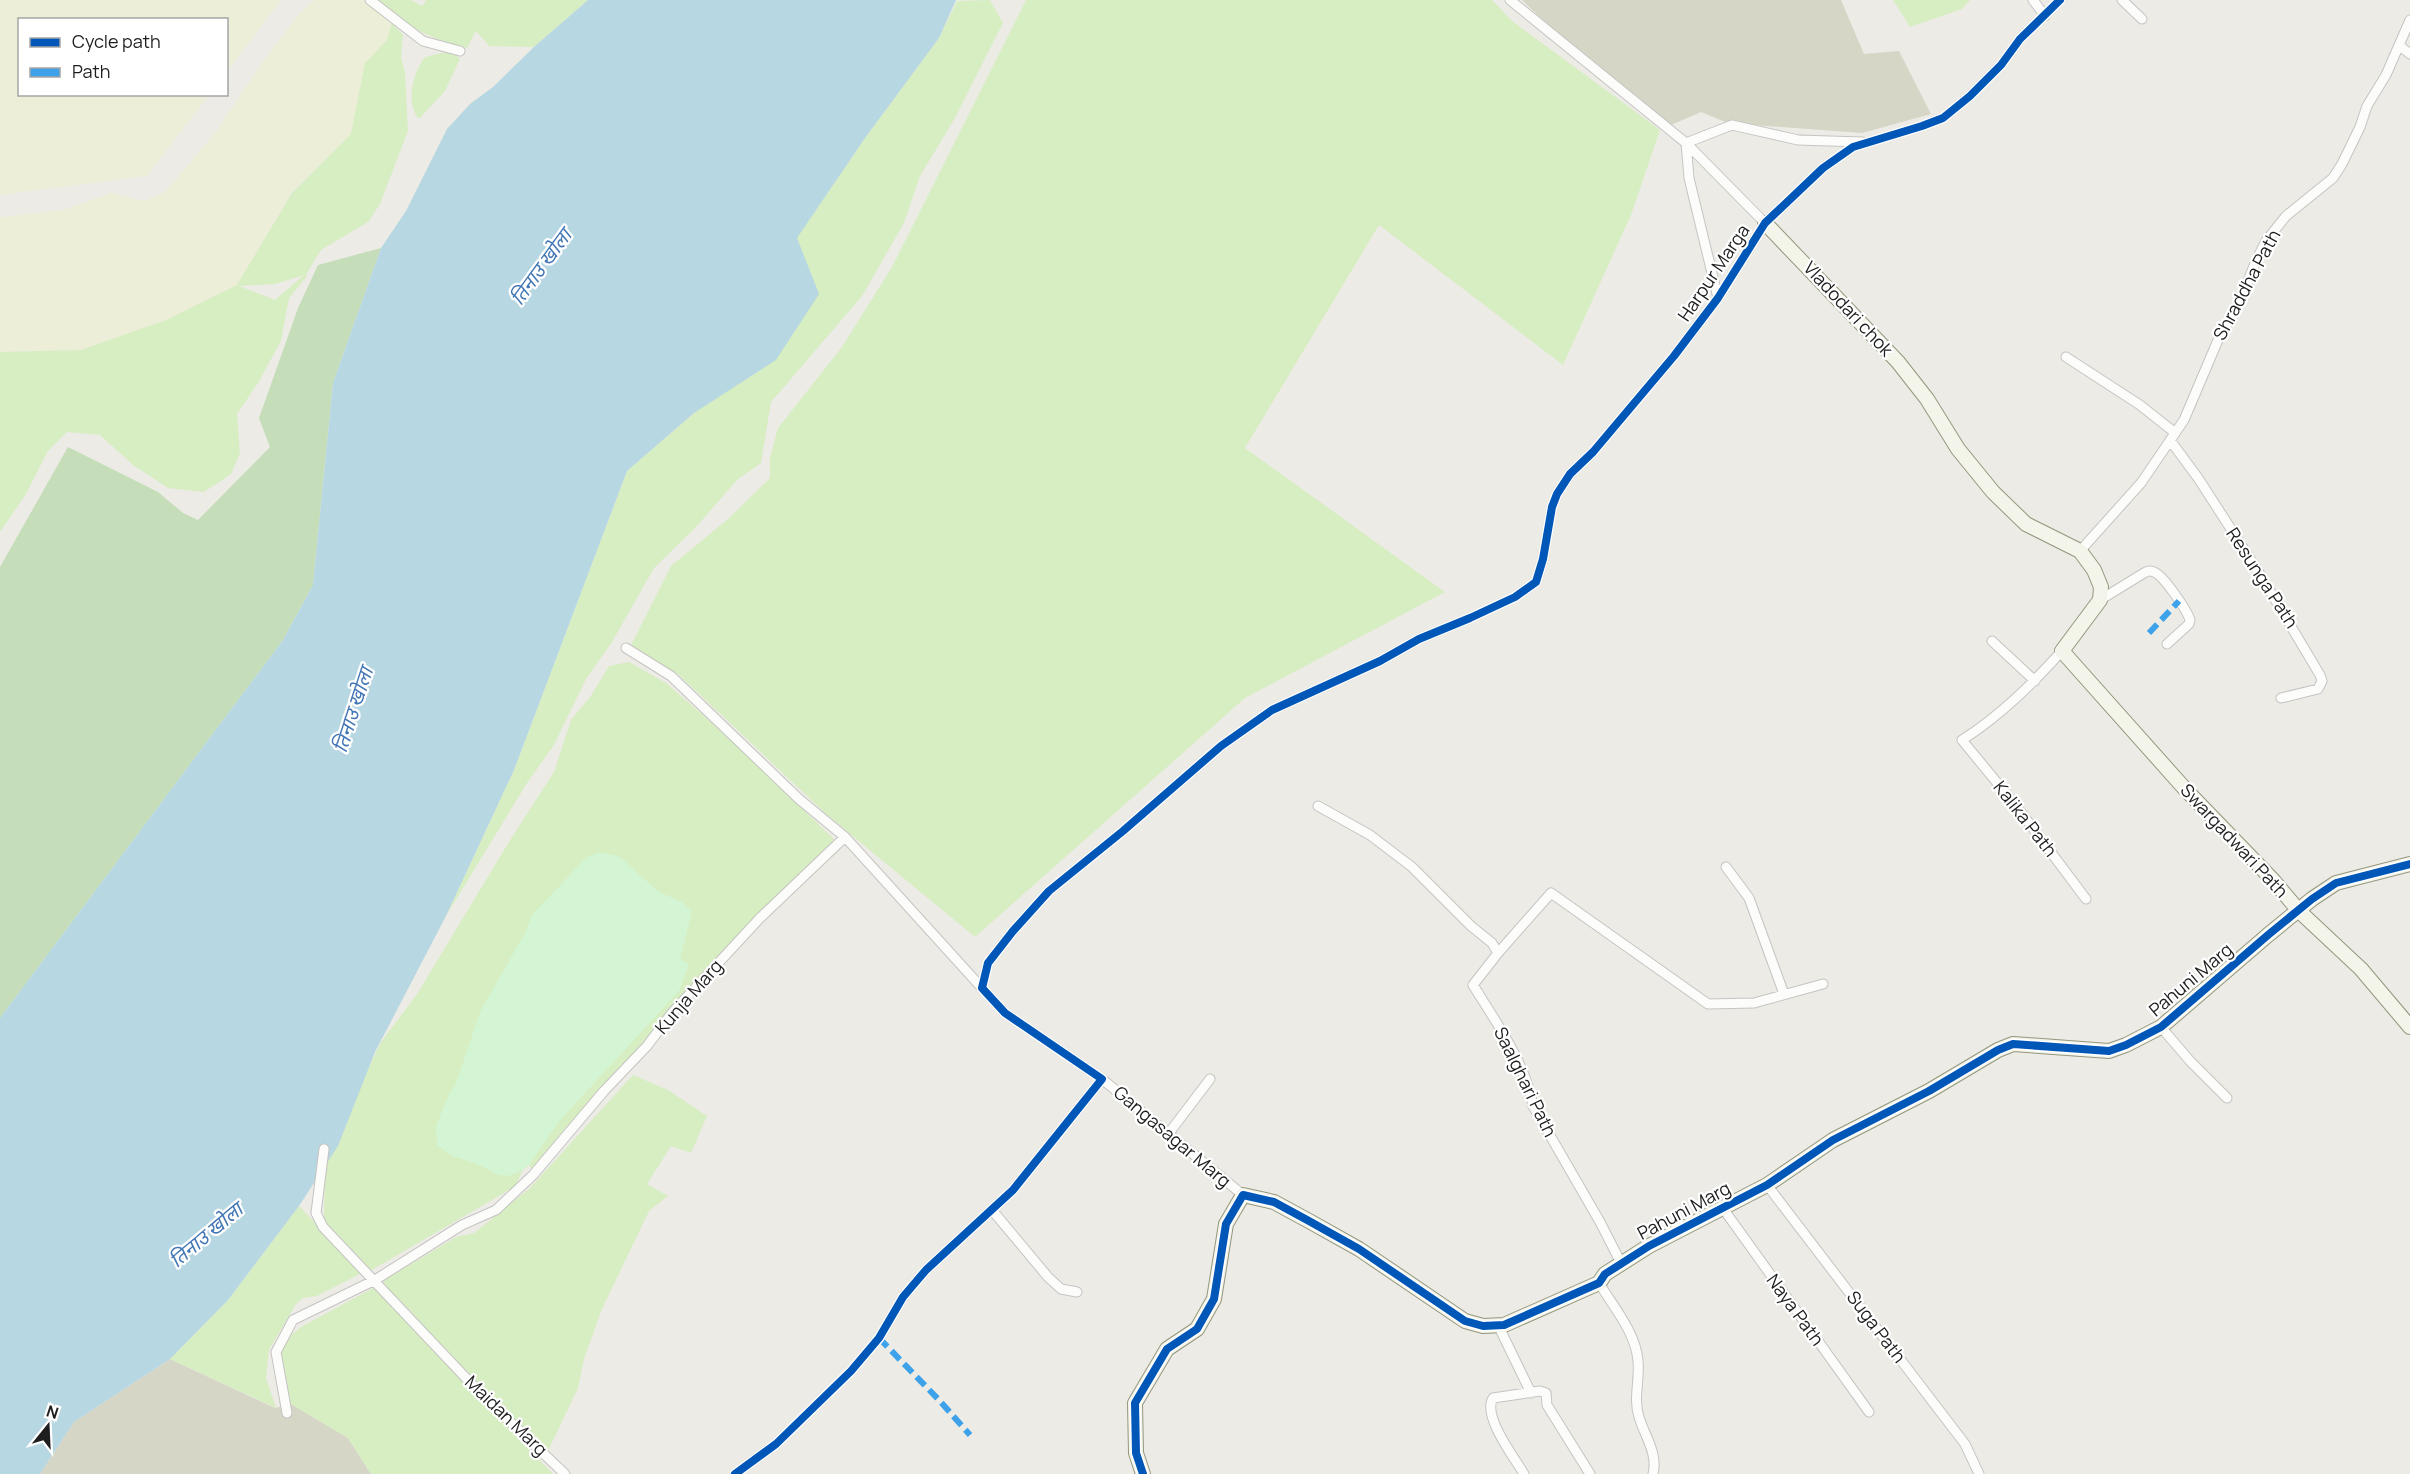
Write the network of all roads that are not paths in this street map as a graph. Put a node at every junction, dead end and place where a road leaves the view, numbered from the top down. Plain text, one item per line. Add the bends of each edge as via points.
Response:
1 (370, 0) edge
2 (1510, 0) edge
3 (2033, 0) edge
4 (2060, 0) edge
5 (2122, 0) edge
6 (2045, 16) junction
7 (2142, 19) dead end
8 (2410, 20) edge
9 (2400, 46) junction
10 (460, 51) dead end
11 (2410, 54) edge
12 (1869, 142) junction
13 (1686, 143) junction
14 (1765, 223) junction
15 (1718, 298) junction
16 (2066, 357) dead end
17 (2172, 436) junction
18 (2080, 551) junction
19 (2100, 600) junction
20 (1992, 641) dead end
21 (2167, 644) dead end
22 (626, 648) dead end
23 (2062, 651) junction
24 (2035, 681) junction
25 (2282, 698) dead end
26 (1318, 806) dead end
27 (845, 837) junction
28 (2410, 864) edge
29 (1726, 867) dead end
30 (2086, 899) dead end
31 (2299, 911) junction
32 (1498, 953) junction
33 (1823, 984) dead end
34 (982, 988) junction
35 (1784, 994) junction
36 (2161, 1027) junction
37 (2410, 1027) edge
38 (1102, 1079) junction
39 (1210, 1079) dead end
40 (2227, 1098) dead end
41 (1169, 1133) junction
42 (324, 1149) dead end
43 (1767, 1185) junction
44 (1243, 1195) junction
45 (1722, 1208) junction
46 (992, 1210) junction
47 (1621, 1263) junction
48 (375, 1280) junction
49 (1599, 1283) junction
50 (1077, 1292) dead end
51 (1498, 1325) junction
52 (1531, 1393) junction
53 (1869, 1412) dead end
54 (287, 1413) dead end
55 (565, 1474) edge
56 (735, 1474) edge
57 (1143, 1474) edge
58 (1524, 1474) edge
59 (1590, 1474) edge
60 (1653, 1474) edge
61 (1979, 1474) edge

1 - 10 street via 423,41
2 - 13 street, Vladodari chok
3 - 6 street
4 - 6 street, Harpur Marga
5 - 7 street
6 - 12 street, Harpur Marga via 1970,96 1943,118
8 - 9 street, Shraddha Path
9 - 11 street
9 - 17 street, Shraddha Path via 2333,178 2286,216 2266,241 2240,301 2217,340 2184,420
12 - 13 street via 1798,140 1732,125
12 - 14 street, Harpur Marga via 1853,147 1823,168
13 - 14 street, Vladodari chok
13 - 15 street via 1689,178
14 - 15 street, Harpur Marga
14 - 18 street, Vladodari chok via 1898,362 1993,492 2026,524
15 - 34 street, Harpur Marga via 1631,409 1570,474 1557,494 1536,582 1515,597 1272,710 1221,746 1048,891 988,963
16 - 17 street via 2140,405
17 - 18 street, Shraddha Path via 2141,483
17 - 25 street, Resunga Path via 2320,675 2318,689
18 - 19 street via 2094,570 2101,588
19 - 21 street via 2149,571 2160,576 2190,620
19 - 23 street
20 - 24 street
22 - 27 street via 671,676 799,799
23 - 24 street
23 - 31 street, Swargadwari Path
24 - 30 street, Kalika Path via 1990,722 1962,740
26 - 32 street via 1370,835 1412,867
27 - 34 street
27 - 48 street, Kunja Marg via 745,933 533,1175 496,1209 462,1225
28 - 31 street, Pahuni Marg via 2336,883
29 - 35 street via 1749,898
31 - 36 street, Pahuni Marg
31 - 37 street, Swargadwari Path via 2361,969
32 - 35 street via 1551,892 1708,1004 1754,1003
32 - 47 street, Saalghari Path via 1473,986 1520,1066 1530,1087 1533,1106
33 - 35 street
34 - 38 street, Gangasagar Marg via 1005,1013
36 - 40 street
36 - 43 street, Pahuni Marg via 2109,1051 2013,1044 1998,1050 1833,1140
38 - 41 street, Gangasagar Marg
38 - 46 street via 1033,1168
39 - 41 street
41 - 44 street, Gangasagar Marg
42 - 48 street via 316,1213 323,1227
43 - 45 street, Pahuni Marg
43 - 61 street, Suga Path via 1965,1444
44 - 51 street, Pahuni Marg via 1274,1203 1309,1221 1465,1321
44 - 57 street via 1226,1224 1214,1299 1197,1329 1167,1349 1135,1403 1136,1453
45 - 47 street, Pahuni Marg
45 - 53 street, Naya Path
46 - 50 street via 1048,1277 1061,1289
46 - 56 street via 926,1270 903,1297 879,1338 807,1416
47 - 49 street, Pahuni Marg
48 - 54 street via 293,1320 276,1352
48 - 55 street, Maidan Marg via 484,1397
49 - 51 street, Pahuni Marg
49 - 60 street via 1635,1346 1638,1415 1653,1453
51 - 52 street
52 - 58 street via 1493,1398 1489,1403 1494,1423
52 - 59 street via 1546,1392 1547,1405

